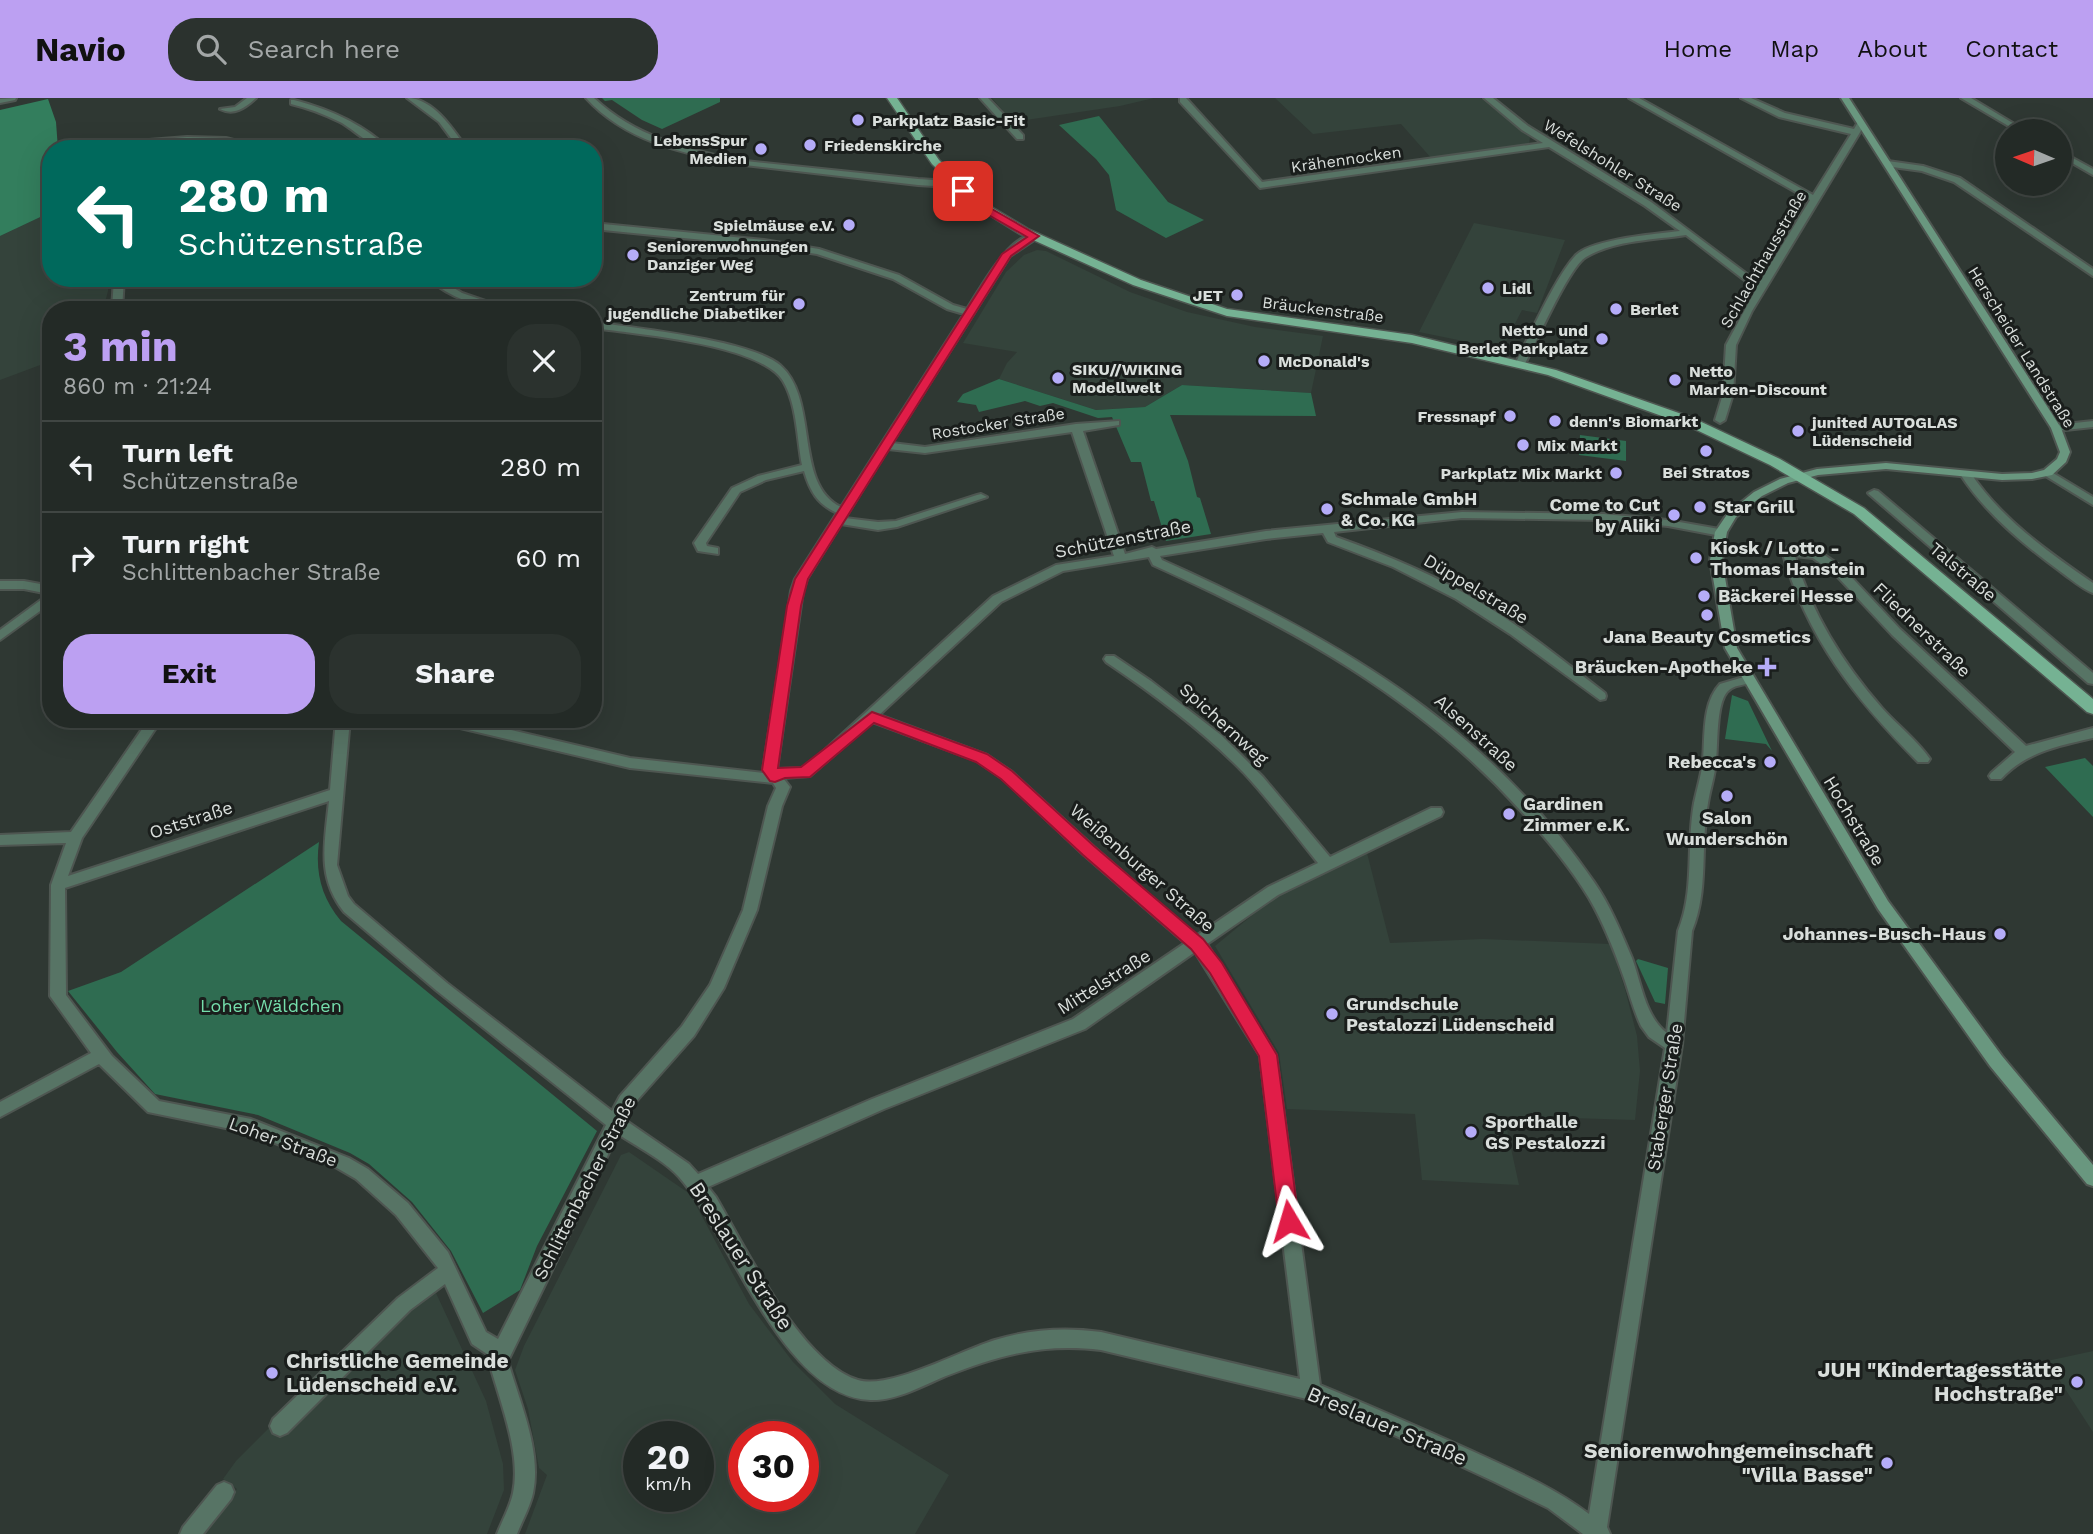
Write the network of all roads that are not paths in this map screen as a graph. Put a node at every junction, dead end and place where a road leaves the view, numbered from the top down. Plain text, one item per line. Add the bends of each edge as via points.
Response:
1 (12, 98) edge
2 (253, 98) edge
3 (411, 98) edge
4 (590, 98) edge
5 (892, 98) edge
6 (984, 98) edge
7 (1488, 98) edge
8 (1633, 98) edge
9 (1745, 98) edge
10 (1845, 98) edge
11 (1965, 98) edge
12 (1183, 100) dead end
13 (0, 101) edge
14 (294, 102) dead end
15 (224, 109) dead end
16 (2001, 119) edge
17 (1858, 128) junction
18 (1020, 137) dead end
19 (179, 140) edge
20 (212, 140) edge
21 (375, 140) edge
22 (456, 140) edge
23 (1550, 144) junction
24 (2072, 160) edge
25 (1888, 164) junction
26 (2093, 172) edge
27 (950, 180) junction
28 (1816, 200) junction
29 (602, 227) edge
30 (1688, 232) junction
31 (1034, 236) junction
32 (2093, 273) edge
33 (446, 287) edge
34 (1761, 289) junction
35 (478, 301) edge
36 (969, 313) junction
37 (602, 327) edge
38 (1520, 364) junction
39 (1720, 420) dead end
40 (1115, 423) dead end
41 (2093, 424) edge
42 (1076, 427) junction
43 (2056, 428) junction
44 (887, 446) junction
45 (808, 467) junction
46 (2048, 472) junction
47 (1966, 474) junction
48 (1800, 475) junction
49 (1874, 493) dead end
50 (981, 497) dead end
51 (2093, 502) edge
52 (841, 516) junction
53 (1326, 528) junction
54 (1721, 532) junction
55 (714, 551) dead end
56 (1152, 551) junction
57 (1120, 557) junction
58 (0, 584) edge
59 (42, 588) edge
60 (2093, 589) edge
61 (42, 604) edge
62 (0, 636) edge
63 (1110, 659) dead end
64 (1747, 680) junction
65 (2093, 680) edge
66 (1600, 696) dead end
67 (2093, 708) edge
68 (872, 717) junction
69 (150, 728) edge
70 (343, 728) edge
71 (488, 728) edge
72 (2093, 733) edge
73 (2023, 751) junction
74 (1923, 759) dead end
75 (1996, 776) dead end
76 (775, 777) junction
77 (337, 793) junction
78 (1436, 812) dead end
79 (75, 837) junction
80 (0, 840) edge
81 (1326, 864) junction
82 (58, 884) junction
83 (1197, 944) junction
84 (1674, 1045) junction
85 (102, 1055) junction
86 (0, 1110) edge
87 (615, 1123) junction
88 (2093, 1178) edge
89 (697, 1183) junction
90 (447, 1272) junction
91 (498, 1360) junction
92 (1311, 1391) junction
93 (280, 1426) dead end
94 (224, 1492) dead end
95 (1597, 1533) edge
96 (190, 1534) edge
97 (507, 1534) edge

1 - 13 street
2 - 15 street via 237,109
3 - 22 street via 442,120
4 - 27 street via 641,135 677,149 745,163 918,182
5 - 27 main road, Bräuckenstraße
6 - 18 street
7 - 23 street, Wefelshohler Straße
8 - 28 street
9 - 17 street via 1782,115
10 - 17 main road, Herscheider Landstraße
11 - 16 street
12 - 23 street, Krähennocken via 1260,185
14 - 21 street via 336,116
17 - 25 main road, Herscheider Landstraße
17 - 28 street, Schlachthausstraße
19 - 20 street
23 - 30 street, Wefelshohler Straße
24 - 26 street
25 - 32 street via 1957,180
25 - 43 main road, Herscheider Landstraße
27 - 31 main road, Bräuckenstraße via 981,207
28 - 34 street, Schlachthausstraße
29 - 36 street via 819,252 896,277
30 - 34 street, Wefelshohler Straße
30 - 38 street, Wefelshohler Straße via 1605,245 1580,256
31 - 36 street, Schlittenbacher Straße via 1007,254
31 - 38 main road, Bräuckenstraße via 1194,305 1411,339
33 - 35 street
34 - 39 street, Schlachthausstraße via 1731,345 1728,394
36 - 44 street, Schlittenbacher Straße
37 - 45 street via 737,350 775,366 790,382
38 - 48 main road, Bräuckenstraße via 1687,421
40 - 42 street, Rostocker Straße
41 - 43 street
42 - 44 street, Rostocker Straße via 925,450
42 - 57 street
43 - 46 main road, Herscheider Landstraße via 2065,452
44 - 52 street, Schlittenbacher Straße
45 - 52 street via 819,498
45 - 55 street via 754,481 731,495 700,543
46 - 47 main road via 2021,478
46 - 51 street
47 - 48 main road via 1886,466
47 - 60 street via 1991,507
48 - 54 main road via 1758,494 1732,515
48 - 67 main road, Talstraße via 1847,502 1891,536
49 - 65 street, Talstraße
50 - 52 street via 897,524 878,526
52 - 76 street, Schlittenbacher Straße via 797,591 770,770
53 - 54 street, Schützenstraße via 1517,514 1649,521
53 - 56 street, Schützenstraße
53 - 66 street, Düppelstraße via 1332,540 1402,566 1468,601
54 - 64 main road, Hochstraße via 1716,560 1721,600 1731,648
56 - 57 street, Schützenstraße
56 - 84 street, Alsenstraße via 1157,562 1282,619 1373,674 1479,758 1542,822 1590,888 1619,945 1649,1026
57 - 68 street, Schützenstraße via 1060,568 997,599
58 - 59 street
61 - 62 street
63 - 81 street, Spichernweg via 1168,698 1223,744
64 - 84 street, Staberger Straße via 1731,683 1719,695 1706,794 1701,802
64 - 88 main road, Hochstraße via 1903,934 1996,1061
68 - 76 street, Schützenstraße via 805,773 782,772
68 - 83 street, Weißenburger Straße via 982,758 1007,775
69 - 79 street, Loher Straße
70 - 77 street, Breslauer Straße
71 - 76 street, Schützenstraße via 629,763
72 - 73 street
73 - 74 street, Fliednerstraße via 1896,632 1838,570 1816,555 1788,551 1804,601 1835,657
73 - 75 street
76 - 87 street, Schlittenbacher Straße via 783,787 750,910 732,954 688,1031 626,1101
77 - 82 street, Oststraße
77 - 87 street, Breslauer Straße via 330,865 349,908
78 - 81 street, Mittelstraße
79 - 80 street
79 - 82 street, Loher Straße
81 - 83 street, Mittelstraße via 1273,891
82 - 85 street, Loher Straße via 58,996
83 - 89 street, Mittelstraße via 1079,1024
83 - 92 street, Weißenburger Straße via 1268,1055
84 - 95 street, Staberger Straße
85 - 86 street
85 - 90 street, Loher Straße via 154,1107 251,1126 362,1174 402,1209 442,1258
87 - 89 street, Breslauer Straße
87 - 91 street, Schlittenbacher Straße
89 - 92 street, Breslauer Straße via 773,1311 827,1374 856,1391 894,1388 1033,1338 1070,1336
90 - 91 street, Loher Straße via 479,1338 495,1348
90 - 93 street via 404,1304
91 - 97 street, Loher Straße via 513,1409 525,1476
92 - 95 street, Breslauer Straße via 1555,1501
94 - 96 street

